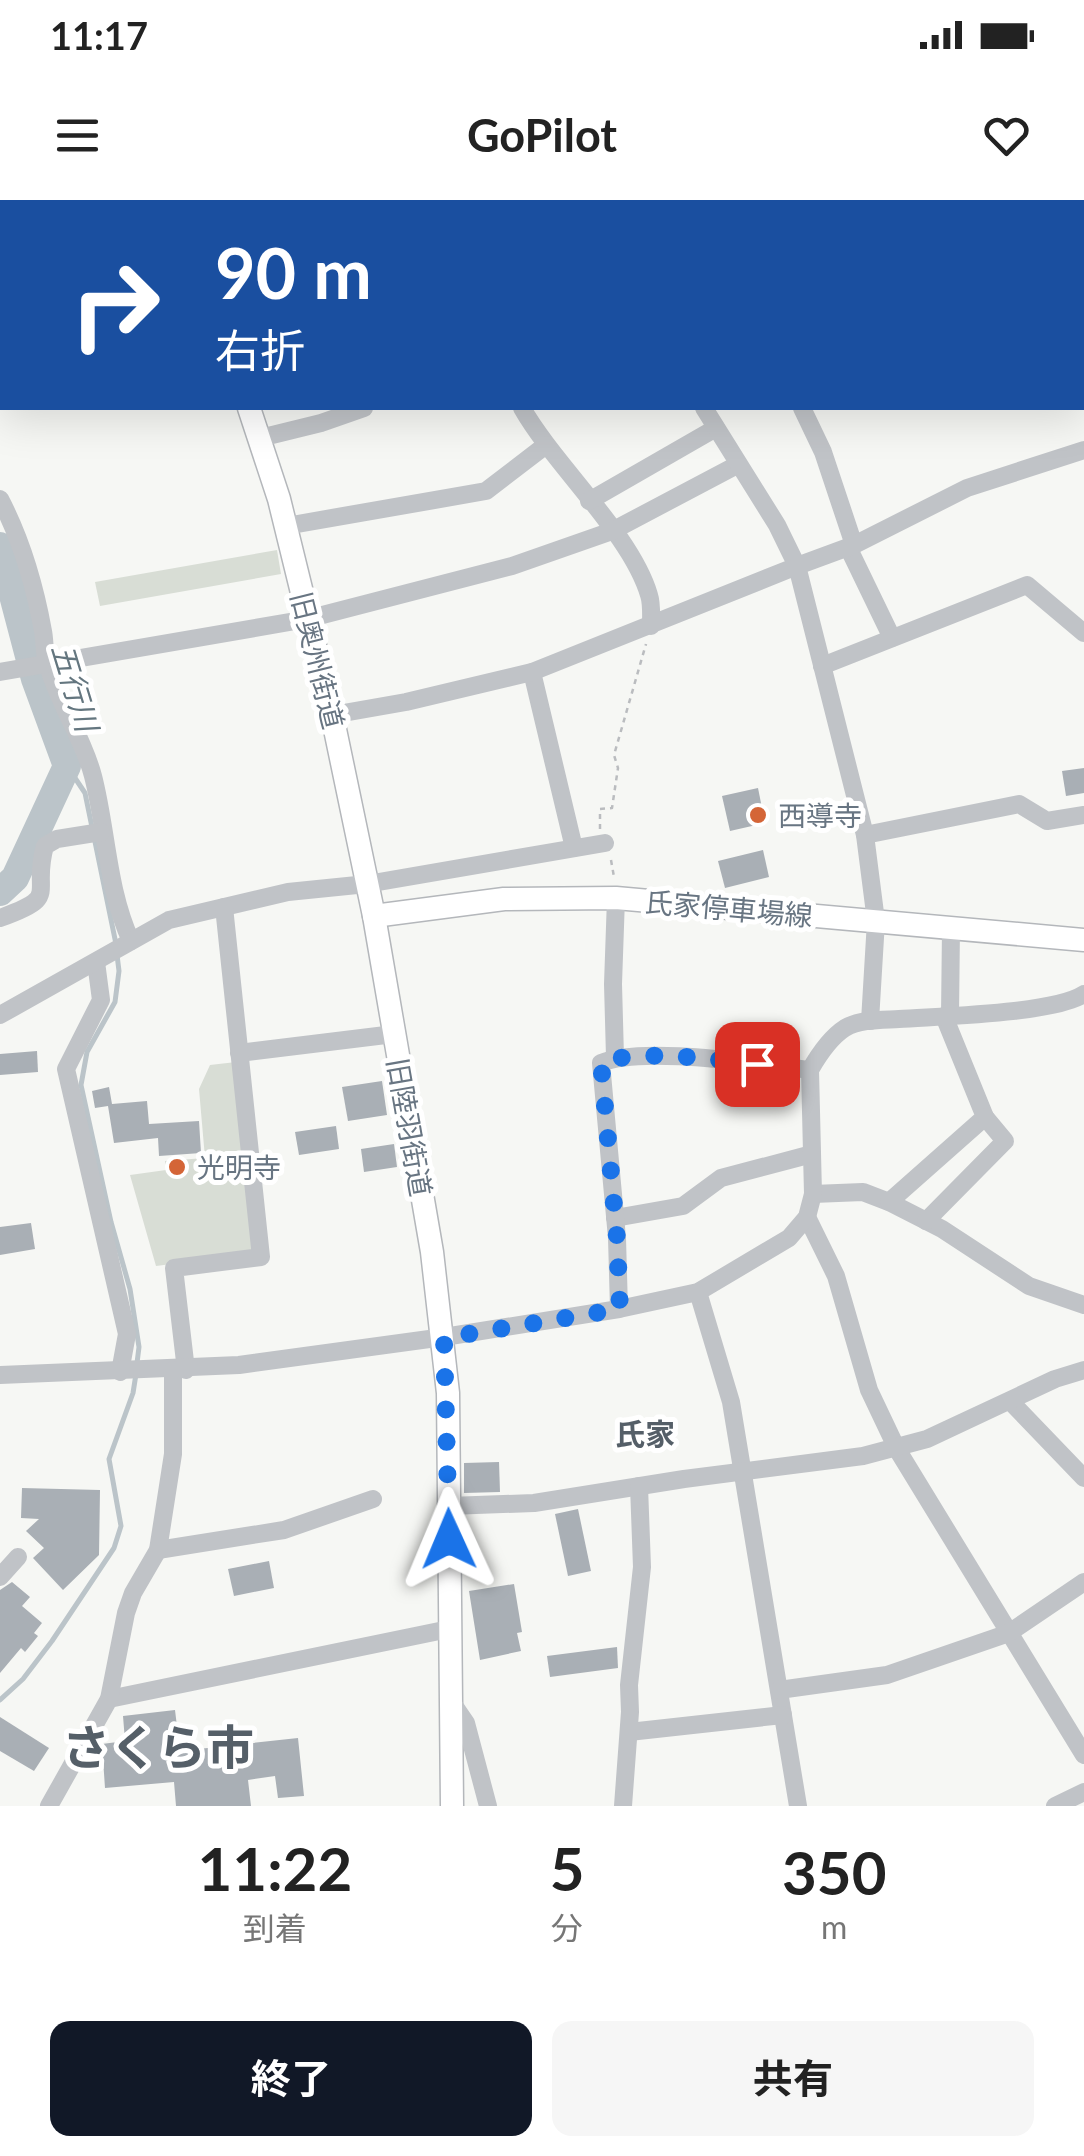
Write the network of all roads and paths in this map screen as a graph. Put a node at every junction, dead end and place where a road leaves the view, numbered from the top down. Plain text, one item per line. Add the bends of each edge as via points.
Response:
1 (250, 410) edge
2 (358, 410) edge
3 (523, 410) edge
4 (705, 410) edge
5 (803, 410) edge
6 (716, 428) junction
7 (260, 438) junction
8 (546, 445) junction
9 (1084, 450) edge
10 (738, 465) junction
11 (0, 500) edge
12 (589, 501) junction
13 (286, 526) junction
14 (612, 531) junction
15 (851, 546) junction
16 (796, 566) junction
17 (307, 619) junction
18 (651, 626) junction
19 (1084, 633) edge
20 (892, 638) junction
21 (44, 663) junction
22 (822, 666) junction
23 (0, 672) edge
24 (532, 672) junction
25 (332, 715) junction
26 (1084, 815) edge
27 (94, 833) junction
28 (865, 836) junction
29 (605, 843) junction
30 (574, 848) junction
31 (367, 884) junction
32 (616, 898) junction
33 (224, 907) junction
34 (374, 916) junction
35 (0, 918) edge
36 (876, 921) junction
37 (951, 928) junction
38 (1084, 940) edge
39 (115, 951) junction
40 (1084, 994) edge
41 (0, 1015) edge
42 (947, 1015) junction
43 (870, 1021) junction
44 (394, 1034) junction
45 (239, 1053) junction
46 (615, 1057) junction
47 (810, 1070) junction
48 (985, 1117) junction
49 (812, 1154) junction
50 (813, 1194) junction
51 (889, 1202) junction
52 (807, 1217) junction
53 (615, 1218) junction
54 (926, 1221) junction
55 (698, 1292) junction
56 (1084, 1305) edge
57 (620, 1309) junction
58 (444, 1338) junction
59 (180, 1370) junction
60 (1084, 1370) edge
61 (120, 1372) junction
62 (0, 1375) edge
63 (1010, 1401) junction
64 (897, 1449) junction
65 (744, 1472) junction
66 (1084, 1478) edge
67 (639, 1486) junction
68 (373, 1499) dead end
69 (448, 1506) junction
70 (158, 1550) junction
71 (18, 1558) dead end
72 (0, 1578) edge
73 (1084, 1582) edge
74 (450, 1630) junction
75 (1009, 1633) junction
76 (779, 1690) junction
77 (109, 1698) junction
78 (450, 1700) junction
79 (783, 1715) junction
80 (629, 1732) junction
81 (1084, 1754) edge
82 (1084, 1792) edge
83 (50, 1806) edge
84 (452, 1806) edge
85 (488, 1806) edge
86 (624, 1806) edge
87 (798, 1806) edge
88 (1055, 1806) edge

1 - 7 main road, 旧奥州街道
2 - 7 street
3 - 8 street
4 - 6 street
5 - 15 street
6 - 10 street
6 - 12 street
7 - 13 main road, 旧奥州街道
8 - 12 street
8 - 13 street via 486,490
9 - 15 street via 967,488
10 - 14 street
10 - 16 street
11 - 21 street via 22,553
12 - 14 street
13 - 17 main road, 旧奥州街道
14 - 17 street via 512,566
14 - 18 street via 637,566 650,598
15 - 16 street
15 - 20 street
16 - 18 street
16 - 22 street
17 - 21 street
17 - 25 main road, 旧奥州街道
18 - 24 street
18 - 29 path via 614,755 612,808 600,809
19 - 20 street via 1027,585
20 - 22 street
21 - 23 street
21 - 27 street via 92,770 102,811
22 - 28 street
24 - 25 street
24 - 30 street
25 - 31 main road, 旧奥州街道
26 - 28 street via 1047,821 1018,804
27 - 35 street via 45,846 39,897 33,906
27 - 39 street via 124,926
28 - 36 street
29 - 30 street
29 - 32 path
30 - 31 street
31 - 33 street
31 - 34 main road, 旧奥州街道
32 - 34 main road, 氏家停車場線 via 504,899
32 - 36 main road, 氏家停車場線
32 - 46 street
33 - 39 street via 168,920
33 - 45 street
34 - 44 main road, 旧陸羽街道
36 - 37 main road, 氏家停車場線
36 - 43 street
37 - 38 main road, 氏家停車場線
37 - 42 street
39 - 41 street
39 - 61 street via 101,1000 66,1069 126,1334
40 - 42 street via 1018,1010
42 - 43 street
42 - 48 street
43 - 47 street via 846,1028
44 - 45 street
44 - 58 main road, 旧陸羽街道
45 - 59 street via 261,1257 174,1268
46 - 47 street
46 - 53 street via 601,1063
47 - 49 street
48 - 51 street
48 - 54 street via 1005,1141
49 - 50 street
49 - 53 street via 721,1178 683,1206
50 - 51 street via 862,1192
50 - 52 street
51 - 54 street
52 - 55 street via 790,1238
52 - 64 street via 836,1276 869,1390
53 - 57 street
54 - 56 street via 1029,1286
55 - 57 street
55 - 65 street
57 - 58 street
58 - 59 street
58 - 69 main road, 旧陸羽街道
59 - 61 street
59 - 70 street
60 - 63 street
61 - 62 street
63 - 64 street
63 - 66 street
64 - 65 street
64 - 75 street
65 - 67 street
65 - 76 street
67 - 69 street via 518,1505
67 - 80 street via 642,1567
68 - 70 street via 284,1530
69 - 74 main road, 旧陸羽街道
70 - 77 street via 126,1612
71 - 72 street
73 - 75 street
74 - 77 street
74 - 78 main road, 旧陸羽街道
75 - 76 street via 887,1675
75 - 81 street
76 - 79 street
77 - 83 street
78 - 84 main road, 旧陸羽街道
78 - 85 street via 466,1724
79 - 80 street
79 - 87 street
80 - 86 street
82 - 88 street

